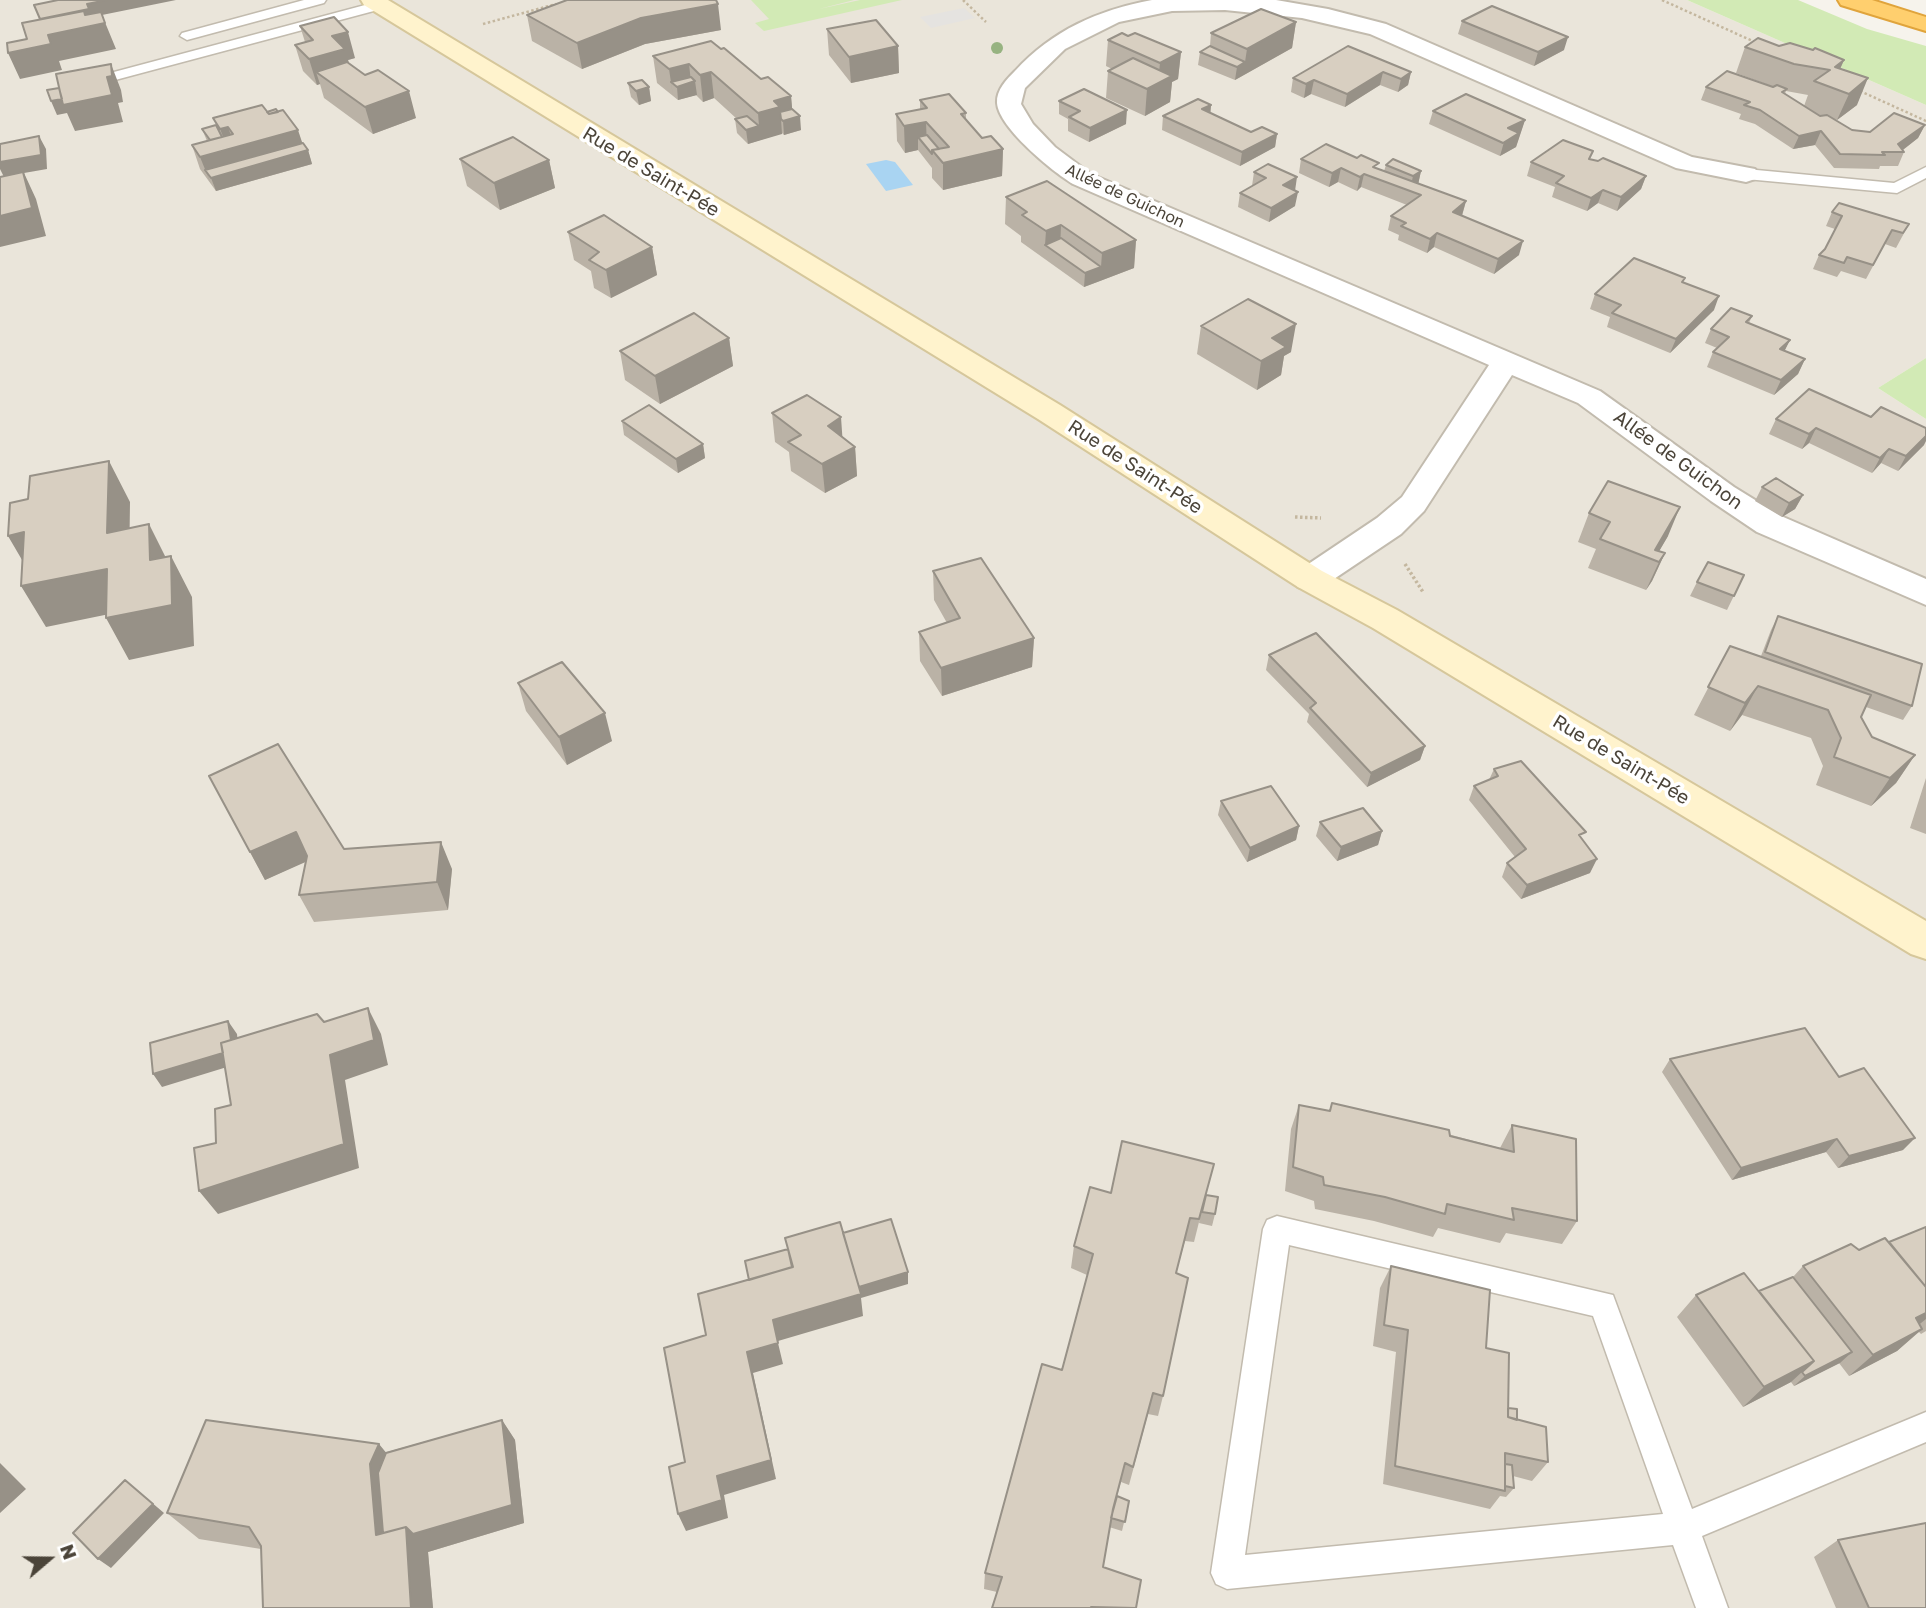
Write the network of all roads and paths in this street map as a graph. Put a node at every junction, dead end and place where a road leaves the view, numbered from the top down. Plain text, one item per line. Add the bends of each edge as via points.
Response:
1 (319, 0) edge
2 (963, 0) edge
3 (1662, 0) edge
4 (1849, 0) edge
5 (566, 2) edge
6 (376, 3) edge
7 (496, 20) dead end
8 (986, 22) dead end
9 (1926, 24) edge
10 (187, 36) dead end
11 (1762, 46) edge
12 (89, 83) edge
13 (1850, 86) edge
14 (1926, 121) edge
15 (1926, 173) edge
16 (1746, 174) joint
17 (1506, 362) junction
18 (1310, 579) junction
19 (1926, 593) edge
20 (1914, 935) edge
21 (1926, 1427) edge
22 (1684, 1528) junction
23 (1712, 1608) edge

1 - 10 lane
2 - 8 path
3 - 11 path
4 - 9 highway
5 - 7 path
6 - 12 lane
6 - 18 main road, Rue de Saint-Pée via 1049,412
13 - 14 path
15 - 16 lane via 1897,188
16 - 17 street, Allée de Guichon via 1685,163 1378,29 1330,14 1265,4 1170,4 1084,26 1056,43 1011,90 1009,106 1028,136 1082,180
17 - 18 street via 1413,504 1389,526
17 - 19 street, Allée de Guichon via 1589,397 1719,494 1772,525
18 - 20 main road, Rue de Saint-Pée
21 - 22 lane
22 - 22 lane via 1603,1305 1277,1229 1227,1573
22 - 23 lane

